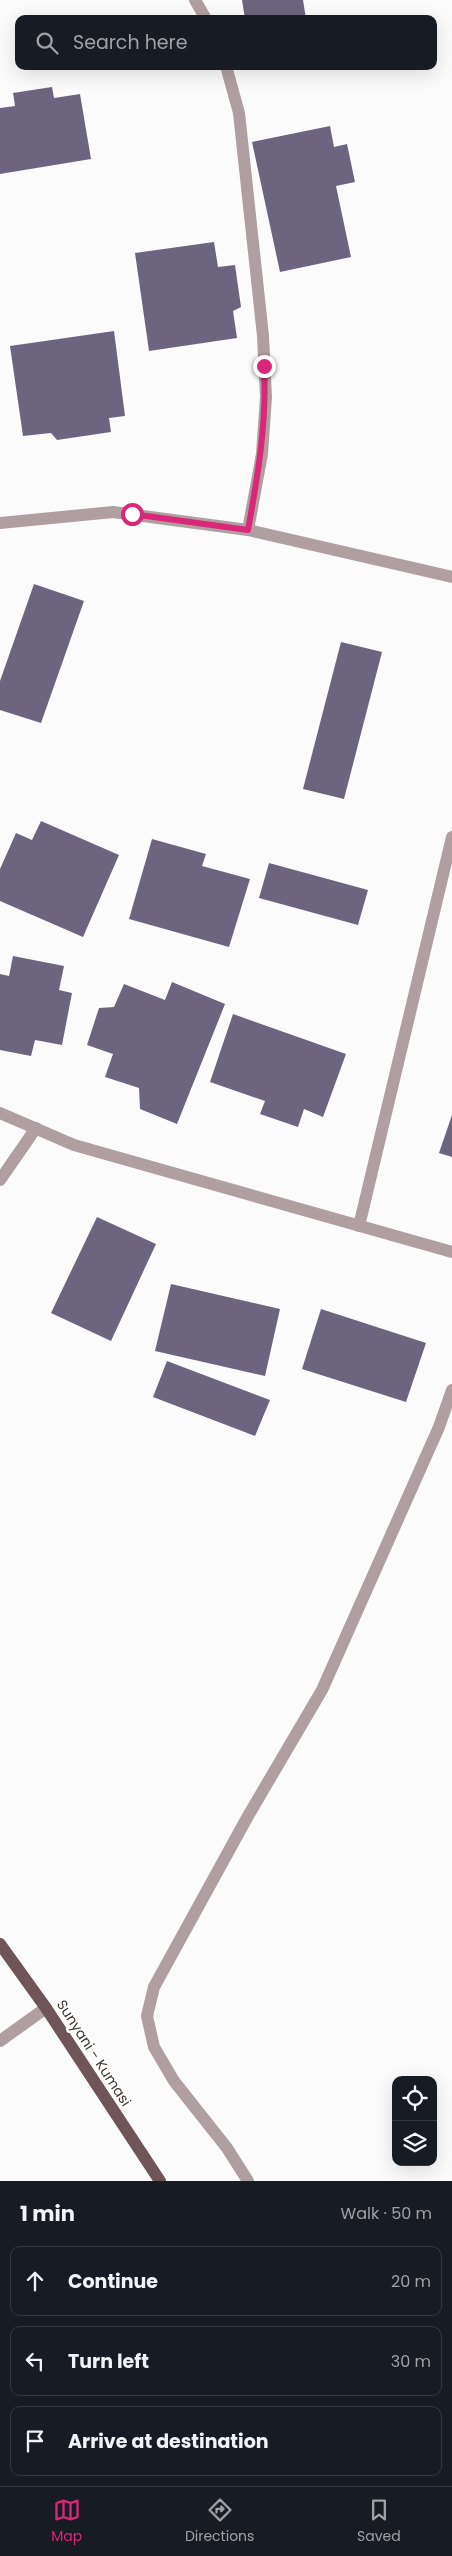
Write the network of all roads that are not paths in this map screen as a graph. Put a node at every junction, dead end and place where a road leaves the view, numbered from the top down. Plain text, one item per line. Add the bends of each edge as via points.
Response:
1 (195, 0) edge
2 (204, 15) edge
3 (227, 70) edge
4 (0, 523) edge
5 (248, 530) junction
6 (452, 577) edge
7 (452, 837) edge
8 (0, 1113) edge
9 (36, 1128) junction
10 (0, 1180) edge
11 (359, 1226) junction
12 (452, 1252) edge
13 (452, 1390) edge
14 (0, 1944) edge
15 (46, 2008) junction
16 (0, 2042) edge
17 (160, 2181) edge
18 (248, 2181) edge

1 - 2 street
3 - 5 street via 239,113 265,371 262,454
4 - 5 street via 113,512
5 - 6 street
7 - 11 street
8 - 9 street
9 - 10 street
9 - 11 street via 74,1145
11 - 12 street
13 - 18 street via 435,1436 322,1690 154,1986 147,2016 154,2047 174,2081 227,2148
14 - 15 main road, Sunyani - Kumasi
15 - 16 street
15 - 17 main road, Sunyani - Kumasi

